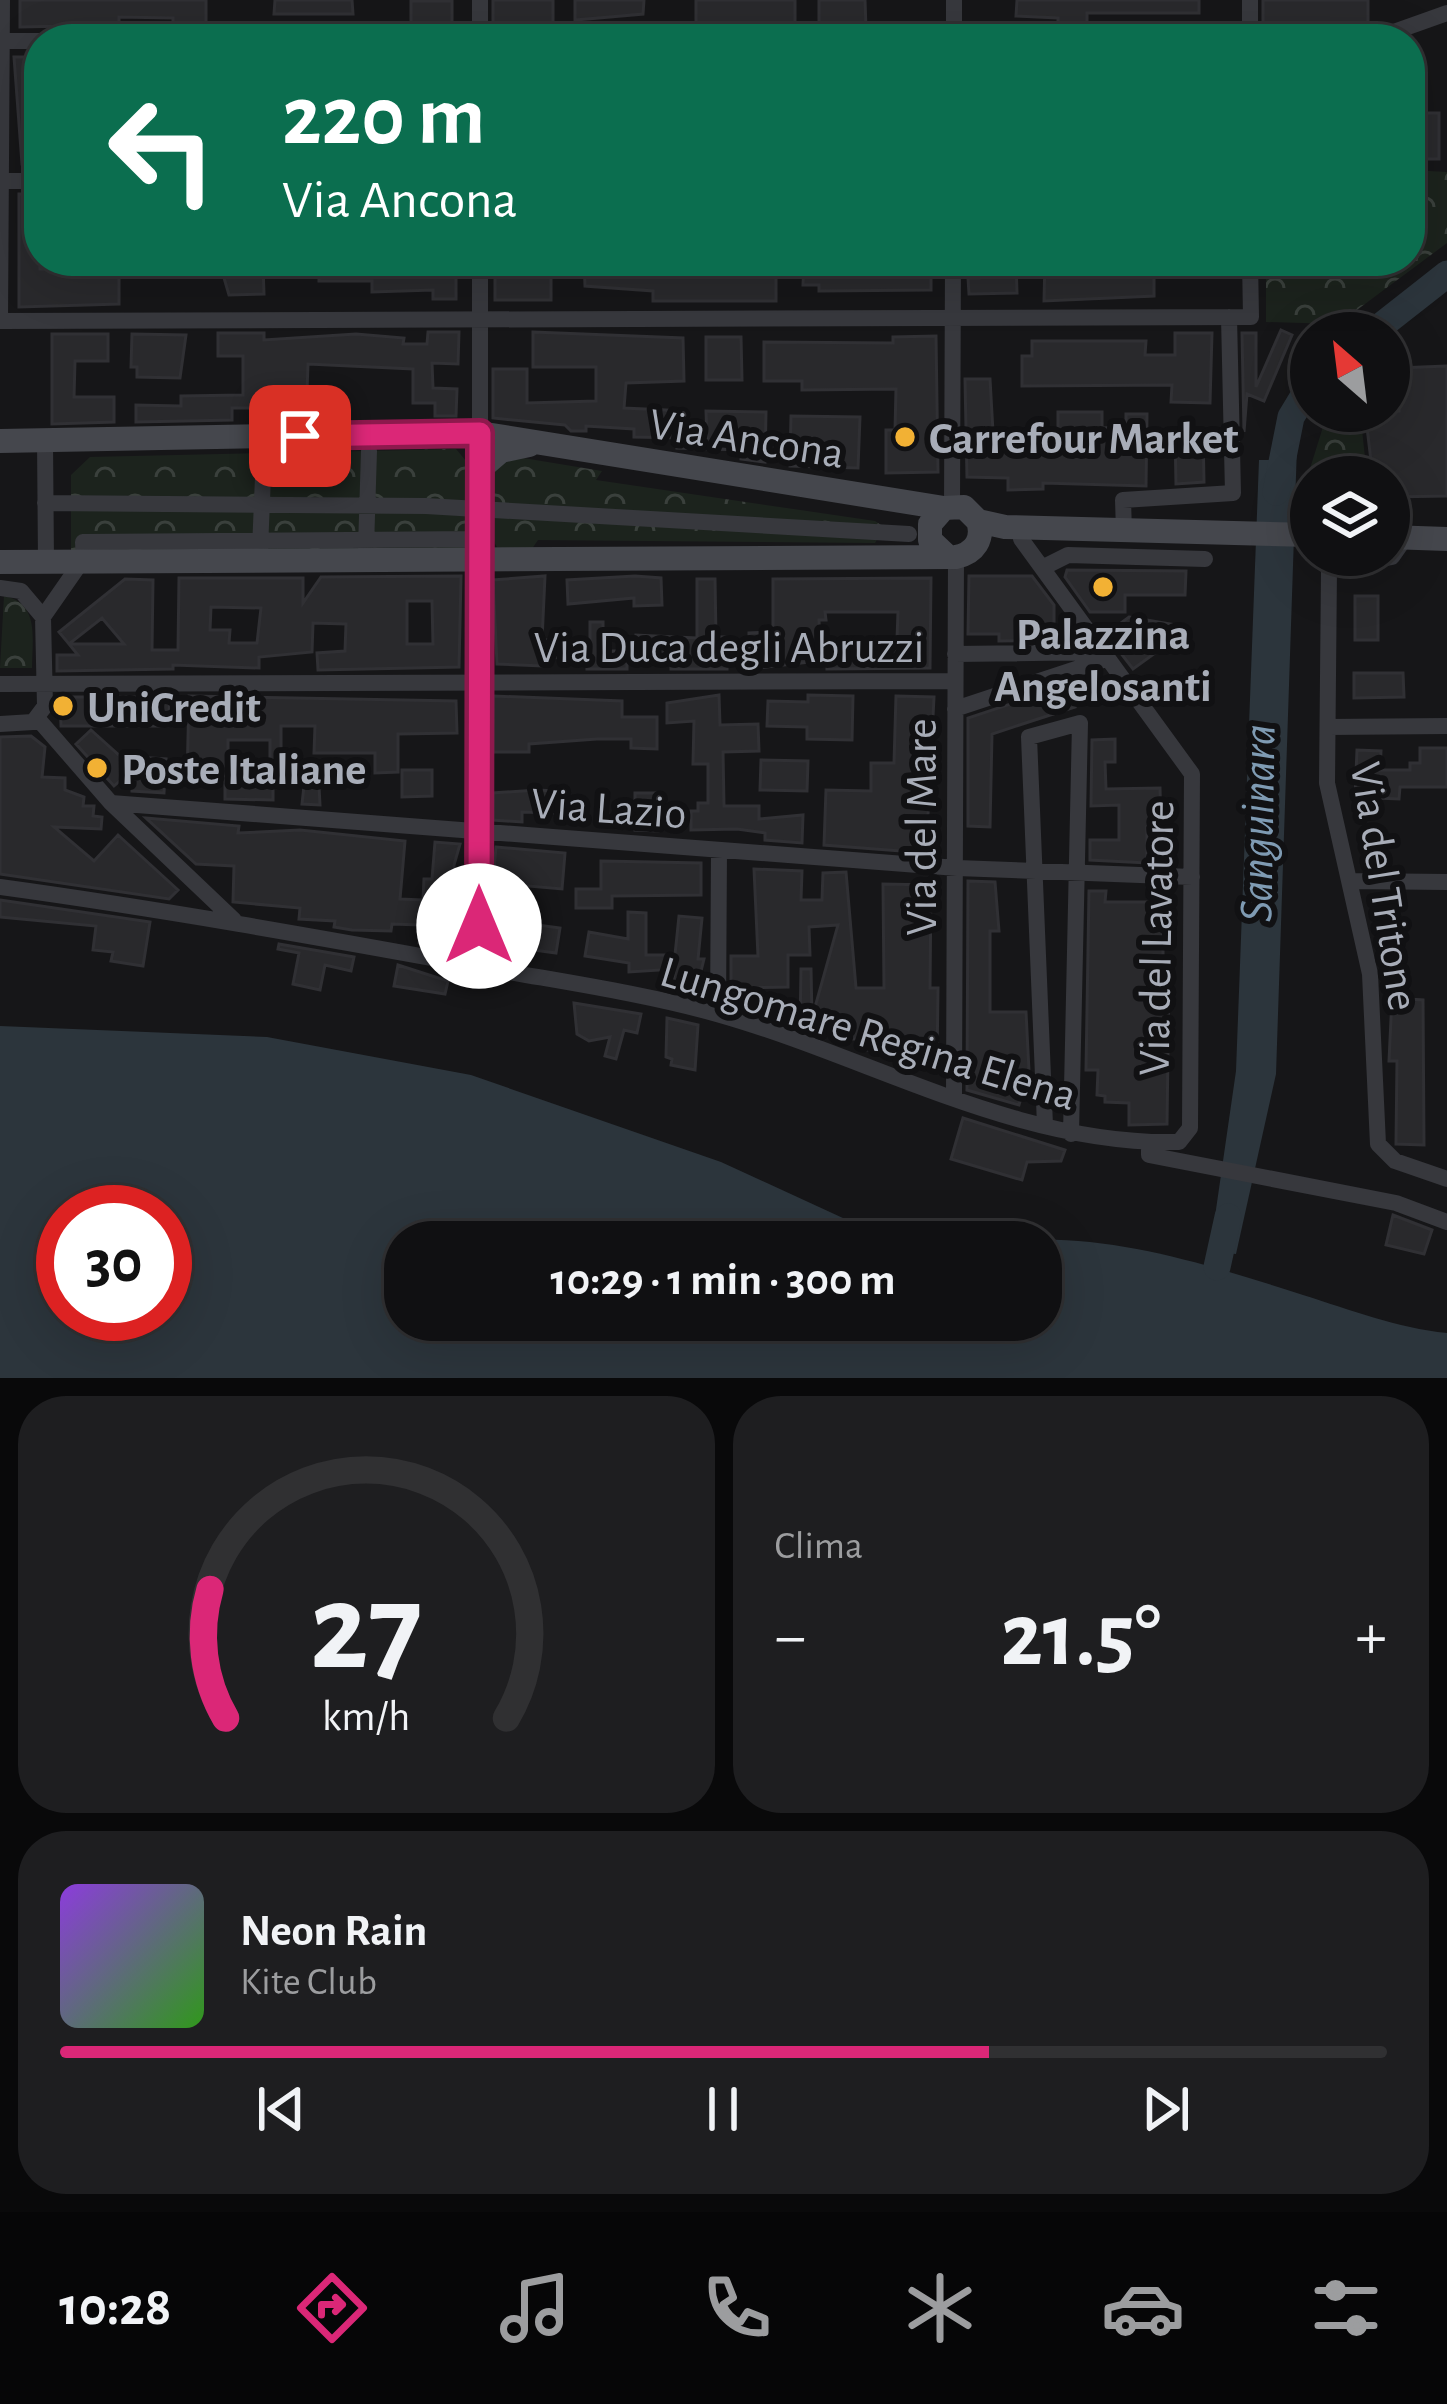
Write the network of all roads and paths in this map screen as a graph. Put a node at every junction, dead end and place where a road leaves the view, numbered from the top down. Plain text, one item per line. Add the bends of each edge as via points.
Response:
1 (2, 0) edge
2 (1447, 13) edge
3 (1416, 24) edge
4 (1, 41) edge
5 (0, 181) edge
6 (480, 276) edge
7 (953, 276) edge
8 (1250, 276) edge
9 (1229, 317) junction
10 (952, 318) junction
11 (481, 319) junction
12 (0, 321) edge
13 (480, 433) junction
14 (45, 440) junction
15 (0, 441) edge
16 (537, 445) junction
17 (369, 451) dead end
18 (264, 453) dead end
19 (480, 470) junction
20 (45, 503) junction
21 (262, 504) junction
22 (910, 504) junction
23 (367, 505) junction
24 (948, 507) junction
25 (481, 508) junction
26 (1124, 531) junction
27 (1290, 534) edge
28 (1410, 538) edge
29 (1021, 539) junction
30 (1447, 539) edge
31 (965, 545) junction
32 (908, 546) junction
33 (366, 550) junction
34 (260, 551) junction
35 (477, 551) junction
36 (1204, 559) dead end
37 (83, 561) junction
38 (0, 562) edge
39 (46, 562) junction
40 (1042, 568) junction
41 (1329, 576) edge
42 (0, 588) edge
43 (44, 616) junction
44 (955, 654) junction
45 (1103, 656) junction
46 (955, 681) junction
47 (0, 683) edge
48 (45, 683) junction
49 (479, 683) junction
50 (956, 709) junction
51 (38, 719) junction
52 (0, 724) edge
53 (1447, 726) edge
54 (1328, 727) junction
55 (111, 803) junction
56 (479, 834) junction
57 (719, 851) junction
58 (957, 868) junction
59 (1039, 870) junction
60 (1073, 875) junction
61 (1192, 878) junction
62 (1351, 881) junction
63 (1447, 882) edge
64 (0, 886) edge
65 (234, 920) junction
66 (1040, 926) junction
67 (1073, 926) junction
68 (479, 967) junction
69 (718, 1014) junction
70 (1072, 1092) junction
71 (1044, 1094) junction
72 (954, 1096) junction
73 (1045, 1125) junction
74 (1071, 1134) junction
75 (1149, 1142) junction
76 (1447, 1179) edge
77 (1447, 1222) edge

1 - 4 street
2 - 3 street
4 - 5 street
5 - 12 street
6 - 11 street
7 - 10 street
8 - 9 street via 1251,317
9 - 10 street
9 - 26 street via 1233,494 1123,500
10 - 11 street
10 - 24 street
11 - 12 street
11 - 13 street
13 - 14 street, Via Ancona
13 - 16 street, Via Ancona
13 - 19 street
14 - 15 street, Via Ancona
14 - 20 street
16 - 19 street via 506,448
16 - 22 street, Via Ancona
17 - 23 street
18 - 21 street
19 - 25 street
20 - 21 street
20 - 39 street
21 - 23 street
21 - 34 street
22 - 24 street, Via Ancona
22 - 32 street
23 - 25 street
23 - 33 street
24 - 31 street via 964,507
24 - 31 street via 929,533 934,548
25 - 32 street
25 - 35 street
26 - 27 street
26 - 29 street
26 - 31 street via 1005,527
28 - 30 street
29 - 31 street
29 - 40 street, Via del Lavatore
31 - 32 street
31 - 44 street, Via del Mare
32 - 35 street
33 - 34 street
33 - 35 street
34 - 37 street
35 - 49 street
36 - 40 street via 1068,555
37 - 39 street
37 - 43 street
38 - 39 street
40 - 45 street, Via del Lavatore
41 - 54 street, Via del Tritone
42 - 43 street via 21,591
43 - 48 street
44 - 45 street
44 - 46 street, Via del Mare
45 - 50 street
45 - 61 street, Via del Lavatore via 1192,774
46 - 49 street, Via Duca degli Abruzzi
46 - 50 street, Via del Mare
47 - 48 street, Via Duca degli Abruzzi
48 - 49 street, Via Duca degli Abruzzi
48 - 51 street
49 - 56 street
50 - 58 street, Via del Mare
51 - 52 street
51 - 55 street
53 - 54 street
54 - 62 street, Via del Tritone via 1331,816
55 - 56 street, Via Lazio
55 - 65 street
56 - 57 street, Via Lazio
56 - 68 street
57 - 58 street, Via Lazio
57 - 69 street
58 - 59 street, Via Lazio
58 - 72 street, Via del Mare
59 - 60 street, Via Lazio
59 - 60 street via 1029,737 1080,723
59 - 66 street
60 - 61 street, Via Lazio
60 - 67 street
61 - 75 street, Via del Lavatore via 1189,1132 1179,1142
62 - 63 street
62 - 76 street, Via del Tritone via 1370,974 1377,1132 1386,1156
64 - 65 street, Lungomare Regina Elena
65 - 68 street, Lungomare Regina Elena
66 - 67 street
66 - 71 street
67 - 70 street
68 - 69 street, Lungomare Regina Elena
69 - 72 street, Lungomare Regina Elena
70 - 71 street
70 - 74 street
71 - 73 street
72 - 73 street, Lungomare Regina Elena
73 - 74 street, Lungomare Regina Elena
74 - 75 street, Lungomare Regina Elena
75 - 77 street via 1149,1155 1396,1203

